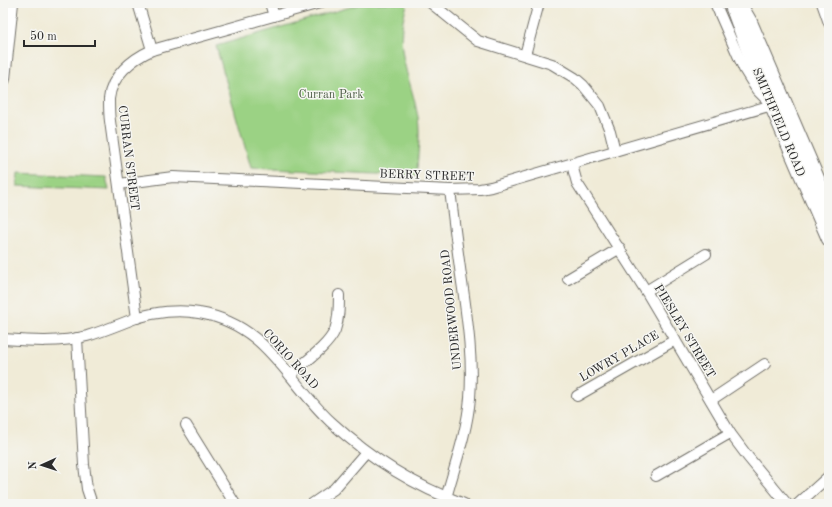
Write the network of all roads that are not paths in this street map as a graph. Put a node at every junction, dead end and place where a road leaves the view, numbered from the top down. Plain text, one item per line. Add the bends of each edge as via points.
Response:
1 (11, 3) edge
2 (138, 3) edge
3 (270, 3) edge
4 (320, 3) edge
5 (431, 3) edge
6 (539, 3) edge
7 (715, 3) edge
8 (731, 3) edge
9 (822, 3) edge
10 (743, 9) edge
11 (274, 16) junction
12 (829, 23) edge
13 (152, 50) junction
14 (525, 55) junction
15 (3, 79) edge
16 (772, 105) junction
17 (615, 151) junction
18 (572, 165) junction
19 (819, 180) junction
20 (119, 184) junction
21 (450, 190) junction
22 (829, 206) edge
23 (829, 240) edge
24 (620, 248) junction
25 (706, 254) dead end
26 (568, 279) dead end
27 (646, 291) junction
28 (339, 295) dead end
29 (137, 318) junction
30 (77, 338) junction
31 (3, 339) edge
32 (675, 340) junction
33 (765, 364) dead end
34 (290, 374) junction
35 (577, 396) dead end
36 (711, 400) junction
37 (186, 425) dead end
38 (730, 433) junction
39 (366, 452) junction
40 (656, 476) dead end
41 (829, 476) edge
42 (446, 498) junction
43 (92, 504) edge
44 (235, 504) edge
45 (312, 504) edge
46 (464, 504) edge
47 (787, 504) edge
48 (798, 504) edge

1 - 15 main road
2 - 13 street
3 - 11 street
4 - 11 street, CURRAN STREET
5 - 14 street via 478,40
6 - 14 street
7 - 16 street via 744,69 757,90
8 - 16 main road, SMITHFIELD ROAD
9 - 12 street
10 - 16 main road via 752,42 774,94
10 - 19 main road, SMITHFIELD ROAD
11 - 13 street, CURRAN STREET
13 - 20 street, CURRAN STREET via 140,55 127,66 116,80 109,99
14 - 17 street via 552,64 583,85 600,106
16 - 17 street, BERRY STREET
16 - 19 main road via 781,111 805,162
16 - 23 main road, SMITHFIELD ROAD
17 - 18 street, BERRY STREET
18 - 21 street, BERRY STREET via 491,187
18 - 24 street, PIESLEY STREET via 577,183
19 - 22 main road, SMITHFIELD ROAD
20 - 21 street, BERRY STREET via 173,177
20 - 29 street, CURRAN STREET
21 - 42 street, UNDERWOOD ROAD via 467,318 471,370 466,424
24 - 26 street
24 - 27 street, PIESLEY STREET
25 - 27 street
27 - 32 street, PIESLEY STREET
28 - 34 street via 338,319 334,332 322,347
29 - 30 street, CORIO ROAD
29 - 34 street, CORIO ROAD via 186,311 219,318 257,339
30 - 31 street, CORIO ROAD via 41,341
30 - 43 street via 84,465
32 - 35 street, LOWRY PLACE
32 - 36 street, PIESLEY STREET
33 - 36 street
34 - 39 street, CORIO ROAD via 330,421
36 - 38 street, PIESLEY STREET
37 - 44 street
38 - 40 street
38 - 47 street, PIESLEY STREET
39 - 42 street, CORIO ROAD via 406,479
39 - 45 street via 334,489
41 - 48 street
42 - 46 street, CORIO ROAD

